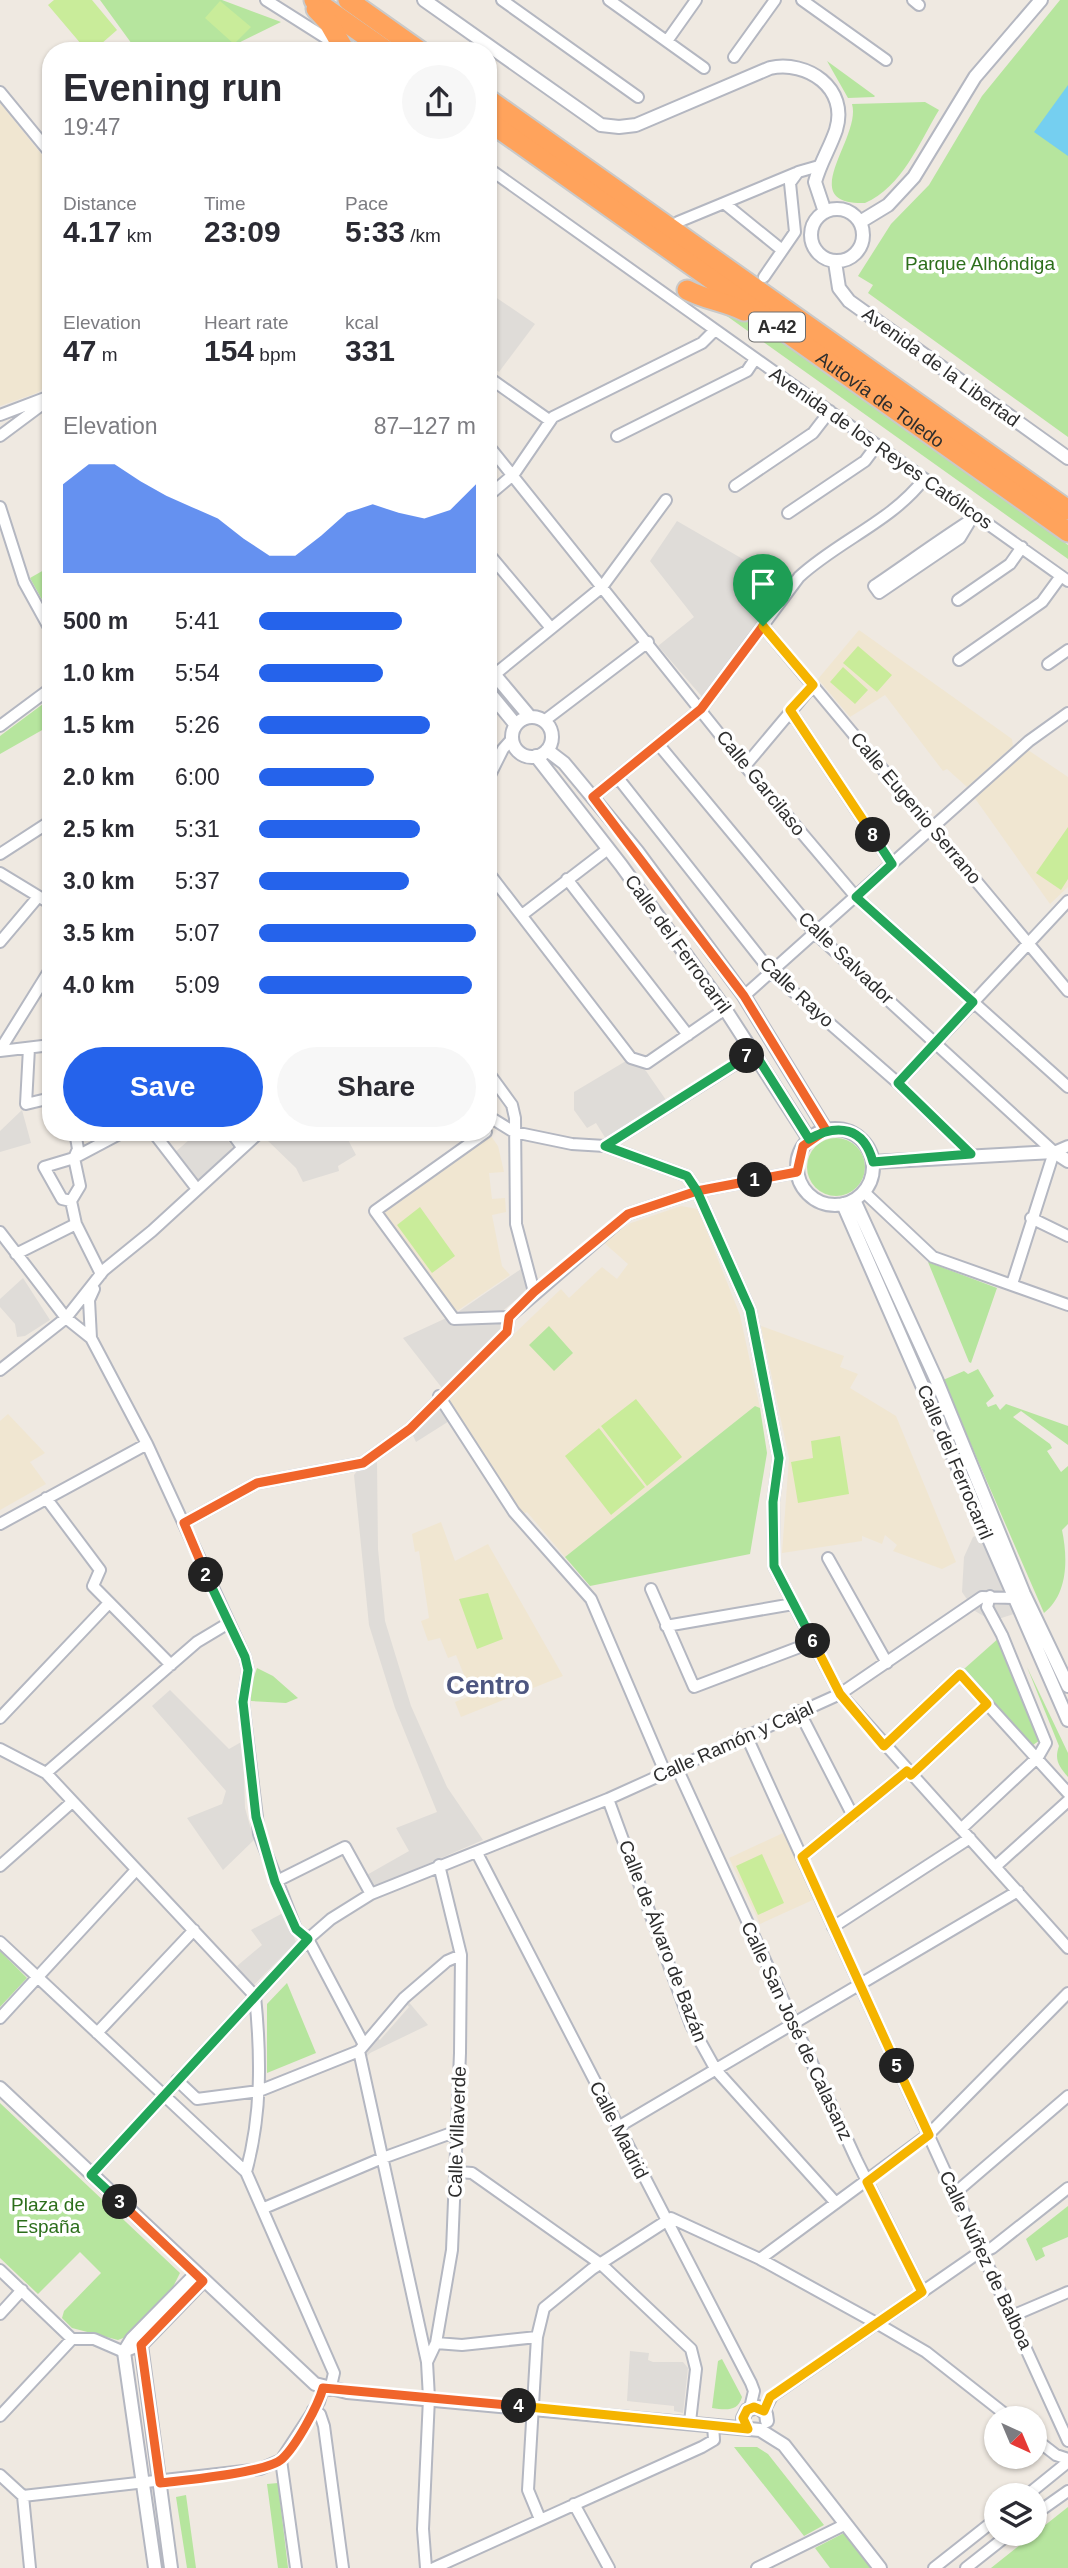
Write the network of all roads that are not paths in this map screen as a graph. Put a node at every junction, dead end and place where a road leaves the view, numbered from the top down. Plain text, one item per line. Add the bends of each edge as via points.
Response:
1 (308, 0) edge
2 (314, 0) edge
3 (348, 0) edge
4 (424, 0) edge
5 (502, 0) edge
6 (696, 0) edge
7 (775, 0) edge
8 (802, 0) edge
9 (1041, 0) edge
10 (266, 1) edge
11 (616, 2) edge
12 (667, 41) junction
13 (331, 42) edge
14 (340, 42) edge
15 (374, 42) edge
16 (407, 42) edge
17 (483, 42) edge
18 (497, 52) edge
19 (734, 57) dead end
20 (886, 60) dead end
21 (704, 68) dead end
22 (0, 92) edge
23 (638, 97) dead end
24 (497, 105) edge
25 (497, 127) edge
26 (42, 143) edge
27 (819, 166) junction
28 (799, 172) junction
29 (497, 174) edge
30 (598, 198) junction
31 (629, 199) junction
32 (724, 203) junction
33 (825, 212) junction
34 (678, 222) joint
35 (860, 222) junction
36 (642, 241) dead end
37 (782, 250) junction
38 (835, 262) junction
39 (764, 277) joint
40 (687, 290) dead end
41 (794, 314) junction
42 (781, 330) junction
43 (714, 331) junction
44 (755, 359) junction
45 (497, 383) edge
46 (42, 400) edge
47 (42, 404) edge
48 (830, 411) junction
49 (0, 415) edge
50 (548, 420) junction
51 (0, 427) edge
52 (0, 436) edge
53 (617, 436) dead end
54 (877, 445) junction
55 (497, 456) edge
56 (1068, 458) edge
57 (514, 474) junction
58 (925, 479) junction
59 (736, 486) dead end
60 (497, 488) edge
61 (666, 500) dead end
62 (0, 507) edge
63 (1068, 510) edge
64 (788, 513) dead end
65 (974, 517) junction
66 (4, 531) edge
67 (1068, 532) edge
68 (1021, 547) junction
69 (12, 550) junction
70 (0, 553) edge
71 (497, 564) edge
72 (1064, 578) edge
73 (602, 587) junction
74 (958, 600) dead end
75 (42, 615) edge
76 (763, 626) junction
77 (551, 628) junction
78 (648, 642) junction
79 (1068, 650) edge
80 (959, 660) dead end
81 (1048, 664) dead end
82 (497, 667) edge
83 (497, 678) edge
84 (813, 685) junction
85 (42, 694) edge
86 (497, 702) edge
87 (701, 709) junction
88 (790, 710) junction
89 (1068, 713) edge
90 (530, 717) junction
91 (2, 720) edge
92 (544, 721) junction
93 (516, 725) junction
94 (511, 740) junction
95 (659, 745) junction
96 (541, 753) junction
97 (497, 761) edge
98 (744, 766) junction
99 (618, 778) junction
100 (593, 797) junction
101 (42, 827) edge
102 (932, 828) junction
103 (608, 849) junction
104 (0, 854) edge
105 (892, 864) junction
106 (0, 873) edge
107 (567, 879) junction
108 (497, 883) edge
109 (38, 897) junction
110 (856, 897) junction
111 (42, 899) edge
112 (1068, 901) edge
113 (522, 915) junction
114 (815, 933) junction
115 (0, 942) edge
116 (1028, 943) junction
117 (772, 973) junction
118 (42, 983) edge
119 (1068, 990) edge
120 (744, 996) junction
121 (973, 1002) junction
122 (725, 1009) junction
123 (688, 1035) junction
124 (937, 1043) junction
125 (42, 1046) edge
126 (29, 1048) junction
127 (0, 1051) edge
128 (754, 1052) junction
129 (898, 1083) junction
130 (497, 1084) edge
131 (1068, 1087) edge
132 (42, 1100) edge
133 (499, 1123) edge
134 (826, 1130) junction
135 (514, 1132) junction
136 (809, 1139) junction
137 (77, 1141) edge
138 (106, 1141) edge
139 (160, 1141) edge
140 (238, 1141) edge
141 (250, 1141) edge
142 (473, 1141) edge
143 (605, 1146) junction
144 (1068, 1146) edge
145 (243, 1147) junction
146 (1054, 1152) junction
147 (971, 1154) junction
148 (74, 1158) junction
149 (1068, 1161) edge
150 (873, 1162) junction
151 (797, 1172) junction
152 (197, 1189) junction
153 (697, 1191) junction
154 (854, 1199) junction
155 (71, 1201) junction
156 (1031, 1218) junction
157 (76, 1224) junction
158 (0, 1232) edge
159 (1068, 1236) edge
160 (16, 1254) junction
161 (101, 1274) junction
162 (1012, 1284) junction
163 (534, 1292) junction
164 (1068, 1305) edge
165 (509, 1317) junction
166 (66, 1318) junction
167 (91, 1338) junction
168 (0, 1370) edge
169 (439, 1396) junction
170 (147, 1444) junction
171 (46, 1498) junction
172 (184, 1523) junction
173 (0, 1524) edge
174 (828, 1558) dead end
175 (651, 1589) dead end
176 (990, 1596) junction
177 (1013, 1598) junction
178 (108, 1604) junction
179 (793, 1604) junction
180 (227, 1624) junction
181 (666, 1626) junction
182 (813, 1642) junction
183 (887, 1663) junction
184 (171, 1665) junction
185 (1068, 1686) edge
186 (840, 1694) junction
187 (987, 1704) junction
188 (799, 1711) junction
189 (0, 1718) edge
190 (1068, 1720) edge
191 (746, 1735) junction
192 (884, 1746) junction
193 (0, 1749) edge
194 (1038, 1757) junction
195 (677, 1768) junction
196 (665, 1772) junction
197 (46, 1773) junction
198 (909, 1773) junction
199 (1068, 1793) edge
200 (608, 1799) junction
201 (1068, 1801) edge
202 (71, 1803) junction
203 (853, 1816) junction
204 (961, 1829) junction
205 (970, 1838) junction
206 (477, 1853) junction
207 (802, 1857) junction
208 (439, 1865) junction
209 (0, 1866) edge
210 (996, 1866) junction
211 (136, 1870) junction
212 (275, 1882) junction
213 (1018, 1891) junction
214 (371, 1894) junction
215 (833, 1927) junction
216 (194, 1930) junction
217 (308, 1939) junction
218 (0, 1942) edge
219 (1068, 1948) edge
220 (461, 1955) junction
221 (38, 1978) junction
222 (859, 1985) junction
223 (1068, 1993) edge
224 (255, 1996) junction
225 (0, 2018) edge
226 (794, 2023) junction
227 (97, 2033) junction
228 (361, 2047) junction
229 (716, 2070) junction
230 (177, 2080) junction
231 (0, 2088) edge
232 (259, 2091) junction
233 (163, 2095) junction
234 (1068, 2096) edge
235 (618, 2127) junction
236 (457, 2131) junction
237 (929, 2135) junction
238 (380, 2159) junction
239 (246, 2172) junction
240 (457, 2172) junction
241 (91, 2175) junction
242 (867, 2182) junction
243 (1068, 2188) edge
244 (955, 2193) junction
245 (836, 2203) junction
246 (264, 2208) junction
247 (665, 2221) junction
248 (983, 2254) junction
249 (760, 2259) junction
250 (602, 2264) junction
251 (0, 2270) edge
252 (199, 2277) junction
253 (22, 2290) junction
254 (922, 2292) junction
255 (1068, 2292) edge
256 (0, 2314) edge
257 (1012, 2316) junction
258 (878, 2324) junction
259 (537, 2337) junction
260 (72, 2339) junction
261 (436, 2343) junction
262 (141, 2345) junction
263 (124, 2352) junction
264 (427, 2362) junction
265 (327, 2389) junction
266 (429, 2398) junction
267 (995, 2406) edge
268 (533, 2407) junction
269 (313, 2410) junction
270 (0, 2416) edge
271 (756, 2420) junction
272 (690, 2422) junction
273 (713, 2425) junction
274 (1068, 2441) edge
275 (1047, 2448) edge
276 (281, 2460) junction
277 (1068, 2461) edge
278 (0, 2475) edge
279 (160, 2483) junction
280 (1042, 2483) edge
281 (144, 2484) junction
282 (1068, 2491) edge
283 (23, 2496) junction
284 (574, 2504) junction
285 (1047, 2506) edge
286 (540, 2519) junction
287 (844, 2525) junction
288 (984, 2528) edge
289 (994, 2546) edge
290 (30, 2568) edge
291 (155, 2568) edge
292 (171, 2568) edge
293 (296, 2568) edge
294 (343, 2568) edge
295 (426, 2568) edge
296 (434, 2568) edge
297 (608, 2568) edge
298 (757, 2568) edge
299 (880, 2568) edge
300 (934, 2568) edge
301 (966, 2568) edge

1 - 14 highway
2 - 15 highway
3 - 16 highway
4 - 17 street
5 - 23 street
6 - 12 street
7 - 19 street
8 - 20 street
9 - 35 street via 975,77 915,177 888,205
10 - 13 street
11 - 12 street
12 - 21 street
18 - 27 street via 601,125 619,127 636,125 770,68 794,65 824,81 838,110 836,129
22 - 26 street
24 - 31 highway, Autovía de Toledo / A-42
25 - 30 highway, Autovía de Toledo / A-42
27 - 28 street
27 - 33 street via 815,182
28 - 32 street
28 - 37 street via 790,183 794,232
29 - 43 street, Avenida de los Reyes Católicos
30 - 36 highway
30 - 42 highway, Autovía de Toledo / A-42
31 - 34 highway
31 - 41 highway, Autovía de Toledo / A-42
32 - 34 street
32 - 37 street
33 - 35 street via 843,209
33 - 38 street via 814,223 811,237 817,253
35 - 38 street via 864,233 860,249 847,260
37 - 39 street
38 - 56 street, Avenida de la Libertad via 839,288 849,301
39 - 41 highway
40 - 42 highway
41 - 63 highway, Autovía de Toledo / A-42
42 - 67 highway, Autovía de Toledo / A-42
43 - 44 street, Avenida de los Reyes Católicos
43 - 50 street via 702,343
44 - 48 street, Avenida de los Reyes Católicos
44 - 53 street via 747,372
45 - 50 street
46 - 49 street
47 - 52 street
48 - 54 street, Avenida de los Reyes Católicos
48 - 59 street via 813,433
50 - 57 street
51 - 52 street
54 - 58 street, Avenida de los Reyes Católicos
54 - 64 street via 865,461
55 - 57 street, Calle Garcilaso
57 - 60 street
57 - 73 street, Calle Garcilaso
58 - 65 street, Avenida de los Reyes Católicos
58 - 76 street via 910,498 815,562
61 - 73 street
62 - 66 street
65 - 65 street via 874,586 879,593 960,538
65 - 68 street, Avenida de los Reyes Católicos
66 - 69 street
68 - 72 street, Avenida de los Reyes Católicos
68 - 74 street via 1010,564
69 - 70 street
69 - 75 street
71 - 77 street
72 - 80 street via 1042,602
73 - 77 street
73 - 78 street, Calle Garcilaso
76 - 84 street, Calle Eugenio Serrano
76 - 87 street
77 - 82 street
78 - 87 street, Calle Garcilaso
78 - 92 street
79 - 81 street
83 - 90 street
84 - 88 street
84 - 102 street, Calle Eugenio Serrano
85 - 91 street
86 - 93 street
87 - 95 street
87 - 98 street, Calle Garcilaso
88 - 98 street
88 - 105 street
89 - 102 street via 1028,741
90 - 92 street
90 - 93 street
92 - 96 street via 552,737
93 - 94 street
94 - 96 street via 523,754
94 - 97 street
95 - 99 street
95 - 114 street, Calle Salvador
96 - 100 street, Calle del Ferrocarril via 564,763
96 - 103 street, Calle del Ferrocarril
98 - 110 street, Calle Garcilaso
99 - 100 street
99 - 117 street, Calle Rayo
100 - 120 street, Calle del Ferrocarril
101 - 104 street
102 - 105 street
102 - 116 street, Calle Eugenio Serrano
103 - 107 street
103 - 122 street, Calle del Ferrocarril
105 - 110 street
106 - 109 street
107 - 113 street
107 - 123 street
108 - 113 street
109 - 111 street
109 - 115 street
110 - 114 street
110 - 121 street, Calle Garcilaso
112 - 116 street
113 - 123 street via 631,1058 647,1063
114 - 117 street
114 - 124 street, Calle Salvador
116 - 119 street, Calle Eugenio Serrano
116 - 121 street
117 - 120 street
117 - 129 street, Calle Rayo
118 - 127 street
120 - 134 street, Calle del Ferrocarril
121 - 124 street
121 - 131 street, Calle Garcilaso
122 - 123 street
122 - 128 street, Calle del Ferrocarril
124 - 129 street
124 - 146 street, Calle Salvador
125 - 126 street
126 - 127 street
126 - 132 street via 26,1104
128 - 136 street, Calle del Ferrocarril
128 - 143 street
129 - 147 street, Calle Rayo
130 - 135 street via 512,1105
133 - 135 street
134 - 136 street
134 - 150 street via 840,1129 860,1138
135 - 143 street
135 - 163 street via 516,1224
136 - 151 street via 799,1154
137 - 148 street
138 - 148 street
139 - 152 street
140 - 145 street
141 - 145 street
142 - 165 street via 375,1211 454,1319
143 - 153 street via 687,1176
144 - 146 street
145 - 152 street
146 - 147 street
146 - 149 street
146 - 156 street
147 - 150 street
148 - 155 street via 80,1186
148 - 155 street via 44,1167 62,1199
150 - 154 street via 873,1173
151 - 153 street
151 - 154 street via 813,1198 832,1205
152 - 161 street
153 - 163 street via 628,1214
153 - 179 street via 750,1310 779,1458 773,1502 774,1566
154 - 162 street via 933,1257
154 - 177 street, Calle del Ferrocarril
154 - 185 street, Calle del Ferrocarril
155 - 157 street
156 - 159 street
156 - 162 street
157 - 160 street
157 - 161 street
158 - 160 street
160 - 166 street
161 - 166 street
161 - 167 street via 89,1300
162 - 164 street
163 - 165 street
165 - 169 street via 507,1332
166 - 167 street
166 - 168 street
167 - 170 street
169 - 172 street via 410,1429 363,1463 257,1483
169 - 196 street via 514,1512 591,1599
170 - 171 street
170 - 172 street
171 - 173 street
171 - 178 street via 100,1570 93,1586
172 - 180 street
174 - 183 street
175 - 181 street
176 - 177 street
176 - 183 street, Calle Ramón y Cajal via 969,1604
176 - 194 street via 990,1614 1046,1738
177 - 190 street, Calle del Ferrocarril
178 - 184 street
178 - 189 street
179 - 181 street
179 - 182 street
180 - 184 street
180 - 212 street via 248,1670 243,1702 256,1817
181 - 182 street via 694,1688
182 - 186 street
183 - 186 street, Calle Ramón y Cajal
184 - 197 street
186 - 188 street, Calle Ramón y Cajal
186 - 192 street
187 - 192 street via 960,1674
187 - 194 street
187 - 198 street
188 - 191 street, Calle Ramón y Cajal
188 - 203 street
191 - 195 street, Calle Ramón y Cajal
191 - 207 street, Calle Núñez de Balboa
192 - 198 street
193 - 197 street
194 - 199 street
194 - 204 street
195 - 196 street, Calle Ramón y Cajal
195 - 226 street, Calle San José de Calasanz
196 - 200 street, Calle Ramón y Cajal
197 - 202 street
198 - 203 street
198 - 204 street
200 - 206 street, Calle Ramón y Cajal
200 - 229 street, Calle de Álvaro de Bazán via 691,2025
201 - 210 street
202 - 209 street
202 - 211 street
203 - 207 street
204 - 205 street
205 - 210 street
205 - 215 street
206 - 208 street, Calle Ramón y Cajal
206 - 235 street, Calle Madrid
207 - 215 street, Calle Núñez de Balboa
208 - 214 street, Calle Ramón y Cajal
208 - 220 street, Calle Villaverde
210 - 213 street
211 - 216 street
211 - 221 street
212 - 214 street via 345,1847
212 - 217 street via 296,1929
213 - 219 street
213 - 222 street
214 - 217 street, Calle Ramón y Cajal
215 - 222 street, Calle Núñez de Balboa
216 - 224 street
216 - 227 street
217 - 224 street, Calle Ramón y Cajal
217 - 228 street
218 - 221 street
220 - 228 street via 447,1961 404,1998
220 - 236 street, Calle Villaverde
221 - 225 street
221 - 227 street
222 - 226 street
222 - 237 street, Calle Núñez de Balboa
223 - 237 street
224 - 230 street, Calle Ramón y Cajal
224 - 232 street
226 - 229 street
226 - 242 street, Calle San José de Calasanz
227 - 233 street
228 - 232 street
228 - 238 street
229 - 235 street
229 - 245 street, Calle de Álvaro de Bazán
230 - 232 street via 197,2099
230 - 233 street, Calle Ramón y Cajal
231 - 241 street
232 - 239 street via 255,2139
233 - 239 street
233 - 241 street, Calle Ramón y Cajal
234 - 244 street
235 - 247 street, Calle Madrid
236 - 238 street
236 - 240 street, Calle Villaverde
237 - 242 street
237 - 244 street, Calle Núñez de Balboa
238 - 246 street
238 - 264 street
239 - 246 street
240 - 250 street via 472,2173
240 - 261 street, Calle Villaverde via 452,2250
241 - 252 street
242 - 245 street
242 - 254 street, Calle San José de Calasanz
243 - 248 street
244 - 248 street, Calle Núñez de Balboa
245 - 249 street
246 - 265 street via 334,2373
247 - 249 street via 671,2218
247 - 250 street
247 - 271 street, Calle Madrid via 751,2383
248 - 254 street
248 - 257 street, Calle Núñez de Balboa
249 - 258 street
250 - 259 street via 544,2308
250 - 272 street via 691,2349 696,2369
251 - 253 street
252 - 262 street
252 - 263 street via 132,2339
252 - 265 street via 307,2378
253 - 256 street
253 - 260 street
254 - 258 street
255 - 257 street
257 - 274 street, Calle Núñez de Balboa
258 - 267 street via 926,2352
258 - 271 street via 770,2397
259 - 261 street via 463,2345
259 - 268 street
260 - 263 street via 94,2339
260 - 270 street
261 - 264 street, Calle Villaverde
262 - 263 street
262 - 279 street
263 - 281 street
264 - 266 street, Calle Villaverde
265 - 266 street
265 - 269 street
266 - 268 street
266 - 295 street, Calle Villaverde via 423,2529
268 - 272 street
268 - 286 street via 528,2490
269 - 276 street
269 - 294 street via 320,2414 324,2426
271 - 273 street
271 - 287 street via 784,2445
272 - 273 street
273 - 284 street via 714,2440
275 - 277 street
276 - 279 street via 260,2469
276 - 293 street
277 - 280 street
278 - 283 street
279 - 281 street
279 - 292 street
281 - 283 street
281 - 291 street
282 - 285 street
283 - 290 street
284 - 286 street
284 - 297 street
286 - 296 street
287 - 298 street
287 - 299 street
288 - 300 street
289 - 301 street

